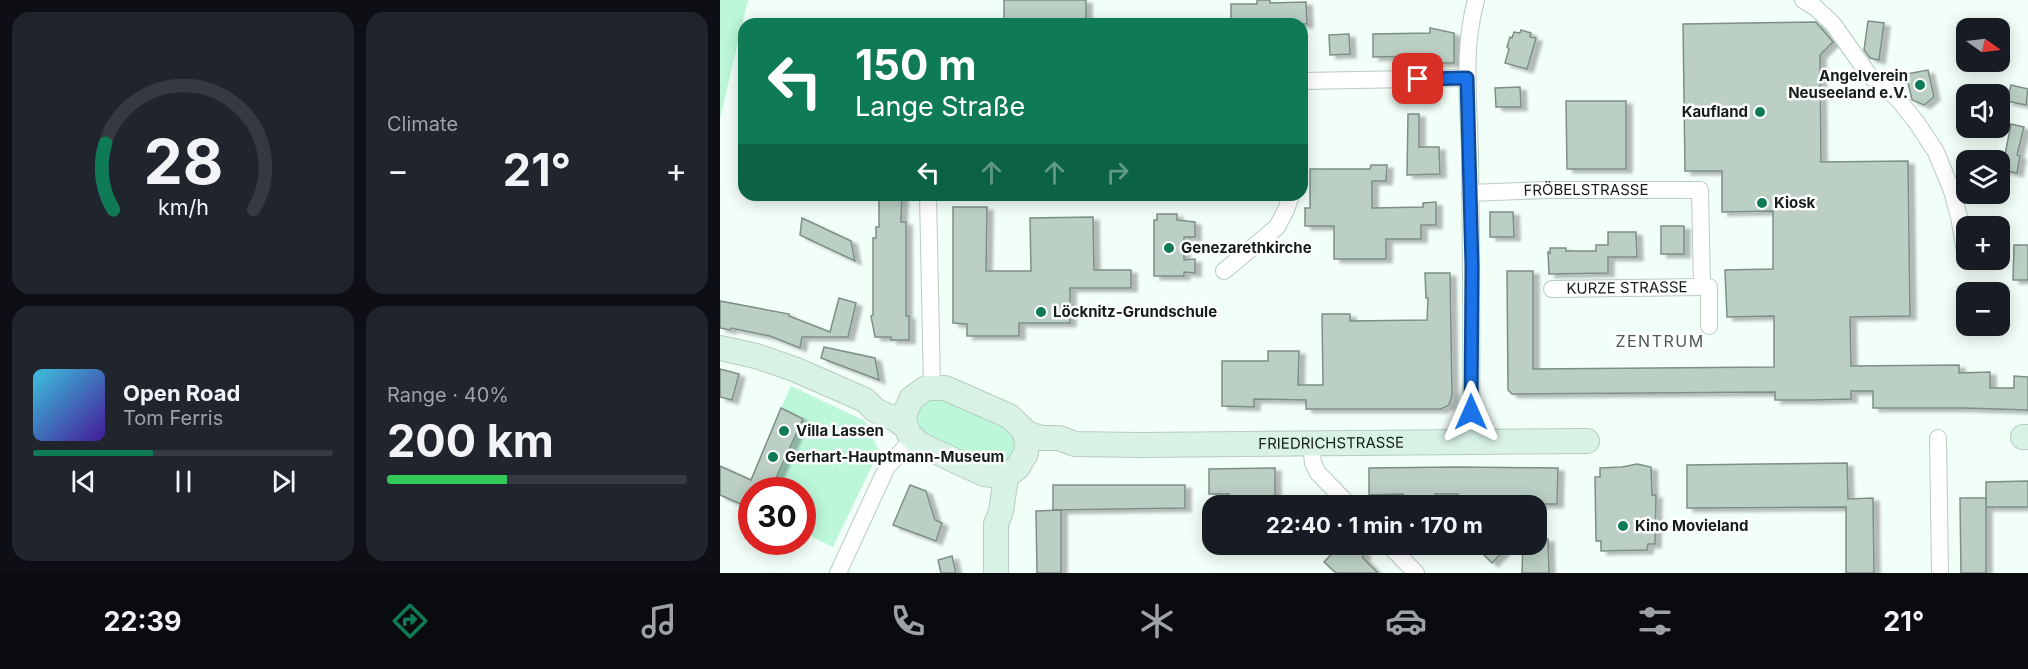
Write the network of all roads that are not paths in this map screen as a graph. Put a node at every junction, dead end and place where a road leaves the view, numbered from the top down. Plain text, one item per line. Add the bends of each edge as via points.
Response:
1 (1476, 0) edge
2 (1803, 0) edge
3 (1467, 78) junction
4 (1308, 81) edge
5 (1470, 193) junction
6 (928, 201) edge
7 (1288, 201) edge
8 (1959, 216) edge
9 (1224, 271) dead end
10 (1702, 287) junction
11 (1552, 289) dead end
12 (1709, 326) dead end
13 (720, 348) edge
14 (932, 387) junction
15 (865, 400) junction
16 (911, 400) junction
17 (909, 432) junction
18 (1025, 433) junction
19 (1938, 438) dead end
20 (1587, 441) dead end
21 (1311, 443) junction
22 (1471, 443) junction
23 (1075, 444) junction
24 (1016, 467) junction
25 (983, 473) junction
26 (1339, 495) edge
27 (996, 524) junction
28 (1399, 555) edge
29 (838, 573) edge
30 (996, 573) edge
31 (1416, 573) edge
32 (1940, 573) edge

1 - 3 street via 1471,16
2 - 8 street via 1833,24 1869,75 1897,98 1917,123 1936,152
3 - 4 street
3 - 5 street
5 - 10 street, FRÖBELSTRASSE via 1700,190
5 - 22 street
6 - 14 street
7 - 9 street via 1277,227
10 - 11 street, KURZE STRASSE
10 - 12 street via 1709,287
13 - 15 main road via 764,358
14 - 16 main road via 921,390
14 - 18 main road via 952,389 1009,416
15 - 16 main road
15 - 17 main road
16 - 17 main road via 905,413
17 - 25 main road via 924,447
17 - 29 street via 887,467
18 - 23 main road, FRIEDRICHSTRASSE
18 - 24 main road via 1027,446
19 - 32 street
20 - 22 main road, FRIEDRICHSTRASSE
21 - 22 main road, FRIEDRICHSTRASSE
21 - 23 main road, FRIEDRICHSTRASSE
21 - 26 street via 1318,473
23 - 24 main road, FRIEDRICHSTRASSE via 1038,454
24 - 25 main road, FRIEDRICHSTRASSE via 997,476
24 - 27 main road via 1005,482
25 - 27 main road
27 - 30 main road
28 - 31 street

